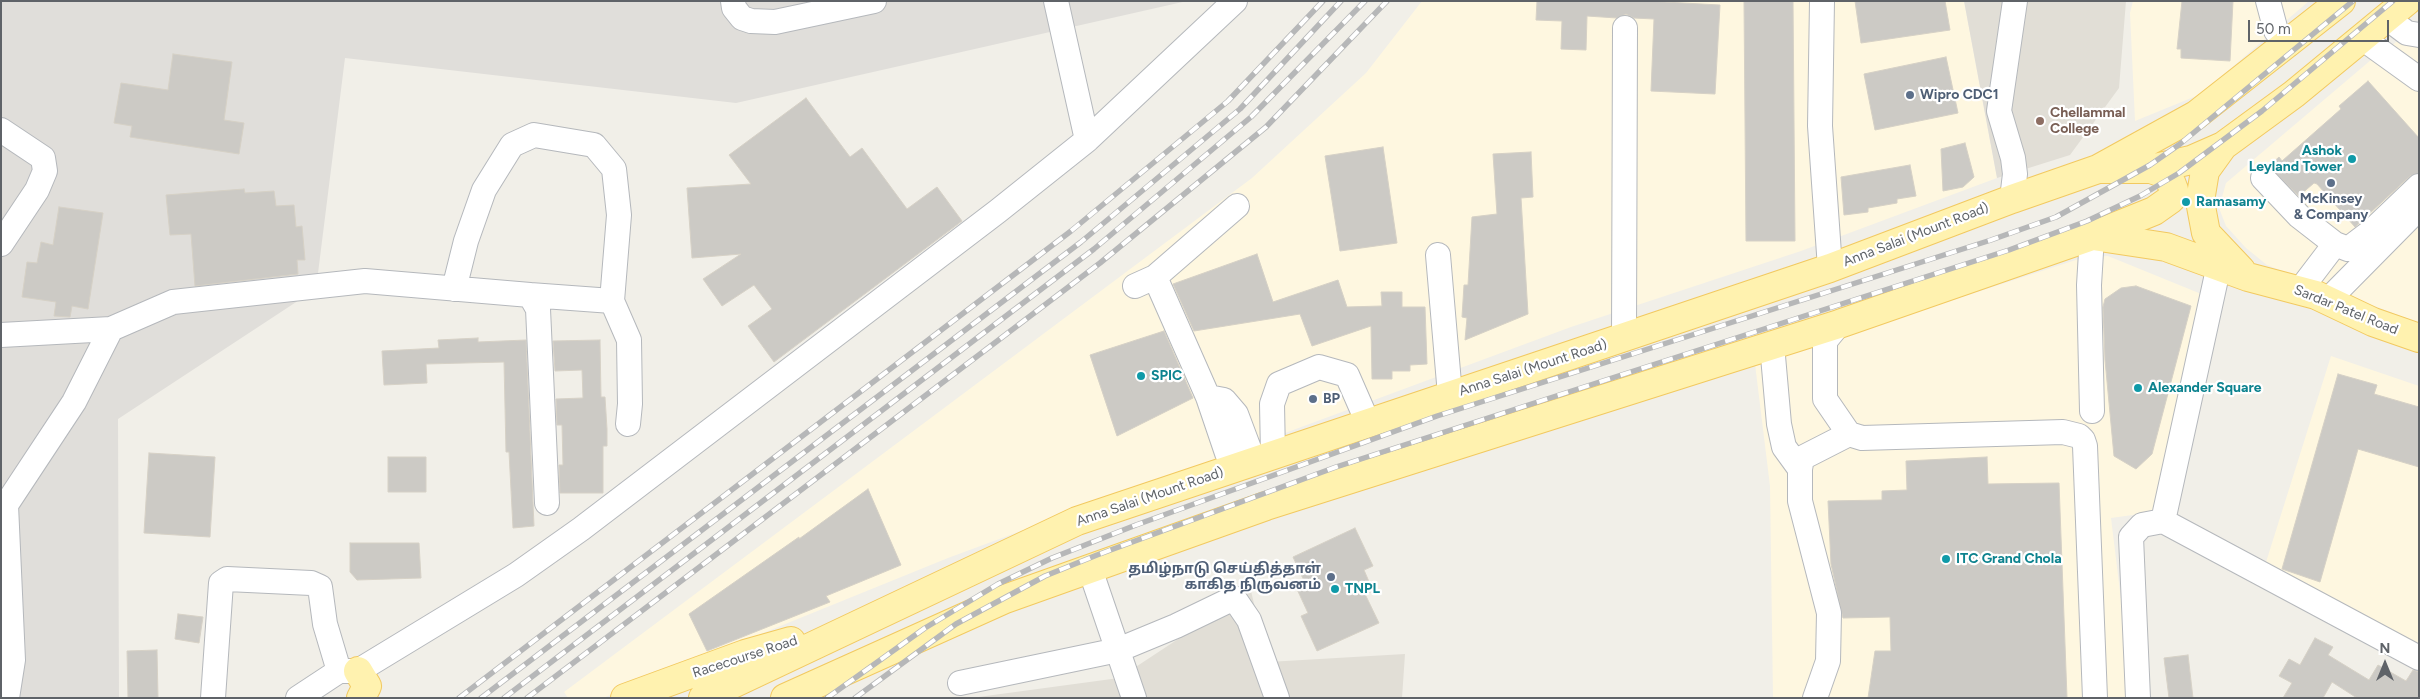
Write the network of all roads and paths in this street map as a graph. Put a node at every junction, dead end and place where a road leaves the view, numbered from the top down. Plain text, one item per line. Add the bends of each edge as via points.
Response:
1 (733, 1) edge
2 (874, 1) edge
3 (1056, 1) edge
4 (1235, 1) edge
5 (1822, 1) edge
6 (2015, 1) edge
7 (2268, 1) edge
8 (2342, 1) edge
9 (2397, 10) edge
10 (1625, 28) dead end
11 (2419, 35) edge
12 (2362, 38) junction
13 (2289, 44) junction
14 (2419, 79) edge
15 (1, 130) edge
16 (1087, 140) junction
17 (2223, 146) junction
18 (2151, 169) junction
19 (2098, 170) junction
20 (2262, 178) dead end
21 (2419, 186) edge
22 (2012, 199) junction
23 (1237, 206) dead end
24 (2419, 208) edge
25 (2092, 236) junction
26 (1, 244) edge
27 (2341, 246) junction
28 (1438, 255) dead end
29 (2218, 264) junction
30 (1830, 268) junction
31 (2248, 277) junction
32 (454, 288) junction
33 (530, 295) junction
34 (2314, 295) junction
35 (612, 301) junction
36 (1839, 324) junction
37 (111, 329) junction
38 (1, 336) edge
39 (1624, 338) junction
40 (2419, 338) edge
41 (1772, 345) junction
42 (1450, 396) junction
43 (2092, 411) dead end
44 (1368, 423) junction
45 (628, 424) dead end
46 (1849, 434) junction
47 (1254, 461) junction
48 (1800, 469) junction
49 (547, 503) dead end
50 (4, 509) edge
51 (2163, 521) junction
52 (1090, 569) junction
53 (867, 619) junction
54 (1118, 650) junction
55 (2419, 658) edge
56 (352, 680) edge
57 (960, 682) dead end
58 (7, 698) edge
59 (213, 698) edge
60 (298, 698) edge
61 (624, 698) edge
62 (703, 698) edge
63 (785, 698) edge
64 (1134, 698) edge
65 (1276, 698) edge
66 (1815, 698) edge
67 (2095, 698) edge
68 (2138, 698) edge

1 - 2 street via 742,18 775,22
3 - 16 street
4 - 16 street
5 - 30 street via 1820,126
6 - 22 street via 1999,112 2013,158
7 - 13 street via 2276,31
8 - 13 main road, Anna Salai (Mount Road)
9 - 11 street via 2407,33
9 - 12 main road
10 - 39 street
12 - 14 street
12 - 17 main road
13 - 19 main road, Anna Salai (Mount Road) via 2196,115
15 - 26 street via 43,158 45,171 38,190
16 - 56 street via 581,530 516,575 394,648
17 - 18 main road via 2191,160
17 - 31 main road via 2205,171 2200,201 2206,233
18 - 19 main road
18 - 25 main road via 2172,182 2171,199 2154,211
19 - 22 main road, Anna Salai (Mount Road)
20 - 27 street via 2299,216
21 - 27 street via 2373,230
22 - 30 main road, Anna Salai (Mount Road)
23 - 47 street via 1145,282 1208,397 1227,453
24 - 34 street
25 - 29 main road via 2166,247
25 - 36 main road
25 - 43 street via 2089,285
27 - 34 street
28 - 42 street
29 - 31 main road
29 - 51 street
30 - 39 main road, Anna Salai (Mount Road)
31 - 34 main road, Sardar Patel Road
32 - 33 street
32 - 35 street via 484,190 512,145 534,135 594,145 614,169 619,215
32 - 37 street via 366,281 174,302
33 - 35 street
33 - 49 street via 538,309
34 - 40 main road, Sardar Patel Road via 2373,322
35 - 45 street via 629,340
36 - 41 main road
36 - 46 street via 1826,341 1825,399
37 - 38 street
37 - 50 street via 74,402
39 - 42 main road, Anna Salai (Mount Road)
41 - 48 street via 1784,448
41 - 52 main road via 1266,506
42 - 44 main road, Anna Salai (Mount Road)
44 - 47 main road, Anna Salai (Mount Road)
44 - 47 street via 1346,374 1319,367 1279,384
46 - 48 street via 1802,458
46 - 67 street via 1862,438 2063,432 2078,436 2085,446
47 - 53 main road, Anna Salai (Mount Road) via 1077,521
48 - 66 street via 1800,501 1828,613 1830,639 1828,661
50 - 58 street via 13,660
51 - 55 street
51 - 68 street via 2142,525 2132,537
52 - 54 street
52 - 63 main road via 1006,599
53 - 61 main road, Racecourse Road via 745,654
53 - 62 main road, Anna Salai (Mount Road)
54 - 57 street
54 - 64 street
54 - 65 street via 1234,598 1249,620
56 - 59 street via 325,624 320,587 311,583 227,579 221,583
56 - 60 street

